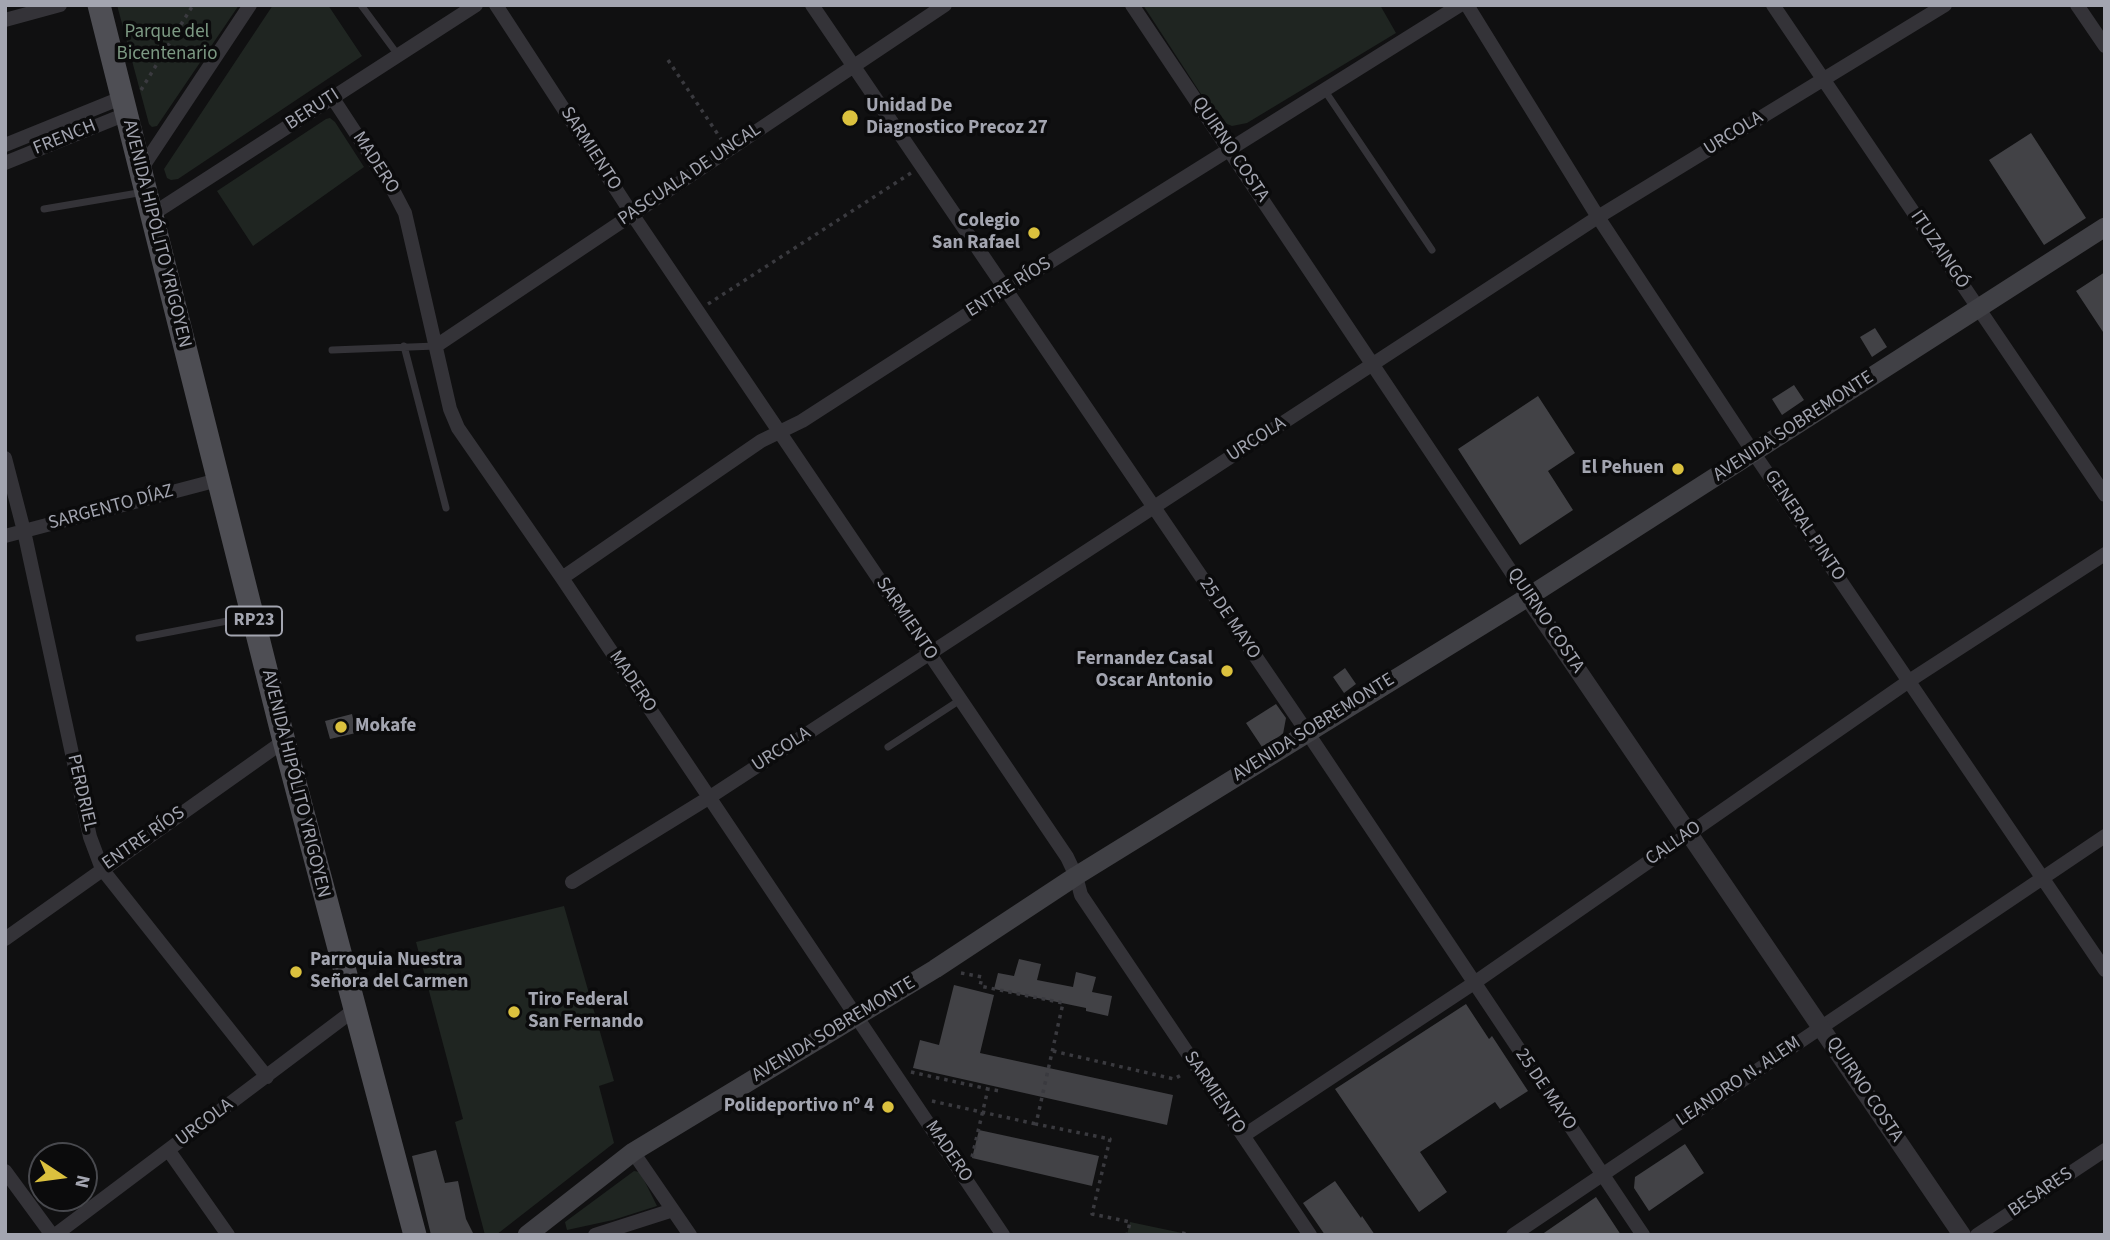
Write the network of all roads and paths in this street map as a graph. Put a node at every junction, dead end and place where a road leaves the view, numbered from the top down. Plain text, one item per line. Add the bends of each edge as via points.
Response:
1 (60, 5) edge
2 (99, 5) edge
3 (193, 5) edge
4 (250, 5) edge
5 (360, 5) edge
6 (476, 5) edge
7 (496, 5) edge
8 (812, 5) edge
9 (945, 5) edge
10 (1132, 5) edge
11 (1460, 5) edge
12 (1467, 5) edge
13 (1773, 5) edge
14 (1945, 5) edge
15 (2077, 5) edge
16 (5, 20) edge
17 (2105, 46) edge
18 (398, 55) junction
19 (668, 60) dead end
20 (853, 66) junction
21 (1824, 79) junction
22 (1325, 91) junction
23 (332, 97) junction
24 (123, 106) junction
25 (5, 145) edge
26 (728, 150) junction
27 (1230, 150) junction
28 (5, 163) edge
29 (921, 166) junction
30 (142, 181) junction
31 (44, 209) dead end
32 (632, 214) junction
33 (151, 215) junction
34 (1598, 217) junction
35 (2105, 227) edge
36 (1432, 250) dead end
37 (1005, 290) junction
38 (1979, 308) junction
39 (698, 311) junction
40 (404, 346) junction
41 (436, 346) junction
42 (332, 350) dead end
43 (1373, 364) junction
44 (780, 432) junction
45 (1754, 452) junction
46 (5, 458) edge
47 (218, 480) junction
48 (2105, 495) edge
49 (446, 508) dead end
50 (1153, 508) junction
51 (24, 531) junction
52 (5, 536) edge
53 (2105, 554) edge
54 (562, 578) junction
55 (1528, 597) junction
56 (252, 616) junction
57 (139, 638) dead end
58 (930, 654) junction
59 (1909, 681) junction
60 (961, 700) junction
61 (1307, 732) junction
62 (284, 741) junction
63 (888, 747) dead end
64 (710, 797) junction
65 (1689, 834) junction
66 (2105, 836) edge
67 (102, 869) junction
68 (1076, 876) junction
69 (2041, 877) junction
70 (572, 882) dead end
71 (5, 939) edge
72 (934, 969) junction
73 (2105, 971) edge
74 (1474, 983) junction
75 (354, 1010) junction
76 (857, 1017) junction
77 (1821, 1027) junction
78 (1053, 1051) junction
79 (892, 1068) junction
80 (267, 1077) junction
81 (1174, 1079) dead end
82 (988, 1089) junction
83 (1000, 1091) dead end
84 (912, 1097) junction
85 (983, 1112) junction
86 (1036, 1124) junction
87 (1243, 1136) junction
88 (2105, 1150) edge
89 (169, 1151) junction
90 (633, 1152) junction
91 (972, 1157) dead end
92 (5, 1171) edge
93 (1602, 1175) junction
94 (673, 1210) junction
95 (1182, 1233) dead end
96 (54, 1235) edge
97 (228, 1235) edge
98 (415, 1235) edge
99 (527, 1235) edge
100 (595, 1235) edge
101 (690, 1235) edge
102 (1003, 1235) edge
103 (1127, 1235) edge
104 (1192, 1235) edge
105 (1310, 1235) edge
106 (1514, 1235) edge
107 (1643, 1235) edge
108 (1962, 1235) edge
109 (1977, 1235) edge

1 - 16 street
2 - 24 main road, AVENIDA HIPÓLITO YRIGOYEN / RP23
3 - 24 path
4 - 30 street
5 - 18 lane
6 - 18 street, BERUTI
7 - 32 street, SARMIENTO
8 - 20 street, 25 DE MAYO
9 - 20 street, PASCUALA DE UNCAL
10 - 27 street, QUIRNO COSTA
11 - 22 street, ENTRE RÍOS
12 - 34 street, GENERAL PINTO
13 - 21 street, ITUZAINGÓ
14 - 21 street, URCOLA
15 - 17 street
18 - 23 street, BERUTI
19 - 26 path
20 - 26 street, PASCUALA DE UNCAL
20 - 29 street, 25 DE MAYO
21 - 34 street, URCOLA
21 - 38 street, ITUZAINGÓ
22 - 27 street, ENTRE RÍOS
22 - 36 lane
23 - 33 street, BERUTI
23 - 41 street, MADERO via 405,213
24 - 25 street, FRENCH
24 - 28 street, FRENCH
24 - 30 main road, AVENIDA HIPÓLITO YRIGOYEN / RP23
26 - 32 street, PASCUALA DE UNCAL
27 - 37 street, ENTRE RÍOS
27 - 43 street, QUIRNO COSTA
29 - 37 street, 25 DE MAYO
29 - 39 path
30 - 31 lane
30 - 33 main road, AVENIDA HIPÓLITO YRIGOYEN / RP23
32 - 39 street, SARMIENTO
32 - 41 street, PASCUALA DE UNCAL
33 - 47 main road, AVENIDA HIPÓLITO YRIGOYEN / RP23
34 - 43 street, URCOLA
34 - 45 street, GENERAL PINTO
35 - 38 main road, AVENIDA SOBREMONTE
37 - 44 street, ENTRE RÍOS
37 - 50 street, 25 DE MAYO
38 - 45 main road, AVENIDA SOBREMONTE
38 - 48 street, ITUZAINGÓ
39 - 44 street, SARMIENTO
40 - 41 lane
40 - 42 lane
40 - 49 lane
41 - 54 street, MADERO via 458,428
43 - 50 street, URCOLA
43 - 55 street, QUIRNO COSTA
44 - 54 street, ENTRE RÍOS
44 - 58 street, SARMIENTO
45 - 55 main road, AVENIDA SOBREMONTE
45 - 59 street, GENERAL PINTO
46 - 51 street, PERDRIEL
47 - 51 street, SARGENTO DÍAZ
47 - 56 main road, AVENIDA HIPÓLITO YRIGOYEN / RP23
50 - 58 street, URCOLA
50 - 61 street, 25 DE MAYO
51 - 52 street, SARGENTO DÍAZ
51 - 67 street, PERDRIEL via 90,837
53 - 59 street, CALLAO
54 - 64 street, MADERO
55 - 61 main road, AVENIDA SOBREMONTE
55 - 65 street, QUIRNO COSTA
56 - 57 lane
56 - 62 main road, AVENIDA HIPÓLITO YRIGOYEN / RP23
58 - 60 street, SARMIENTO
58 - 64 street, URCOLA
59 - 65 street, CALLAO
59 - 69 street, GENERAL PINTO
60 - 63 lane
60 - 68 street, SARMIENTO
61 - 68 main road, AVENIDA SOBREMONTE
61 - 74 street, 25 DE MAYO
62 - 67 street, ENTRE RÍOS
62 - 75 main road, AVENIDA HIPÓLITO YRIGOYEN / RP23
64 - 70 street, URCOLA
64 - 76 street, MADERO
65 - 74 street, CALLAO
65 - 77 street, QUIRNO COSTA
66 - 69 street, LEANDRO N. ALEM
67 - 71 street, ENTRE RÍOS
67 - 80 street, PERDRIEL
68 - 72 main road, AVENIDA SOBREMONTE
68 - 87 street, SARMIENTO via 1081,895
69 - 73 street, GENERAL PINTO
69 - 77 street, LEANDRO N. ALEM
72 - 76 main road, AVENIDA SOBREMONTE
72 - 78 path via 982,977 980,986 1063,1003
74 - 87 street, CALLAO
74 - 93 street, 25 DE MAYO
75 - 80 street, URCOLA
75 - 98 main road, AVENIDA HIPÓLITO YRIGOYEN / RP23
76 - 79 street, MADERO
76 - 90 main road, AVENIDA SOBREMONTE
77 - 93 street, LEANDRO N. ALEM
77 - 108 street, QUIRNO COSTA
78 - 81 path
78 - 86 path
79 - 82 path
79 - 84 street, MADERO
80 - 89 street, URCOLA
82 - 83 path
82 - 85 path
84 - 85 path
84 - 102 street, MADERO
85 - 86 path
85 - 91 path
86 - 103 path via 1110,1139 1092,1214 1130,1222
87 - 105 street, SARMIENTO
88 - 109 street, BESARES
89 - 96 street, URCOLA
89 - 97 street
90 - 94 street
90 - 99 main road, AVENIDA SOBREMONTE
92 - 96 street
93 - 106 street, LEANDRO N. ALEM
93 - 107 street, 25 DE MAYO
94 - 100 street
94 - 101 street
95 - 104 path

